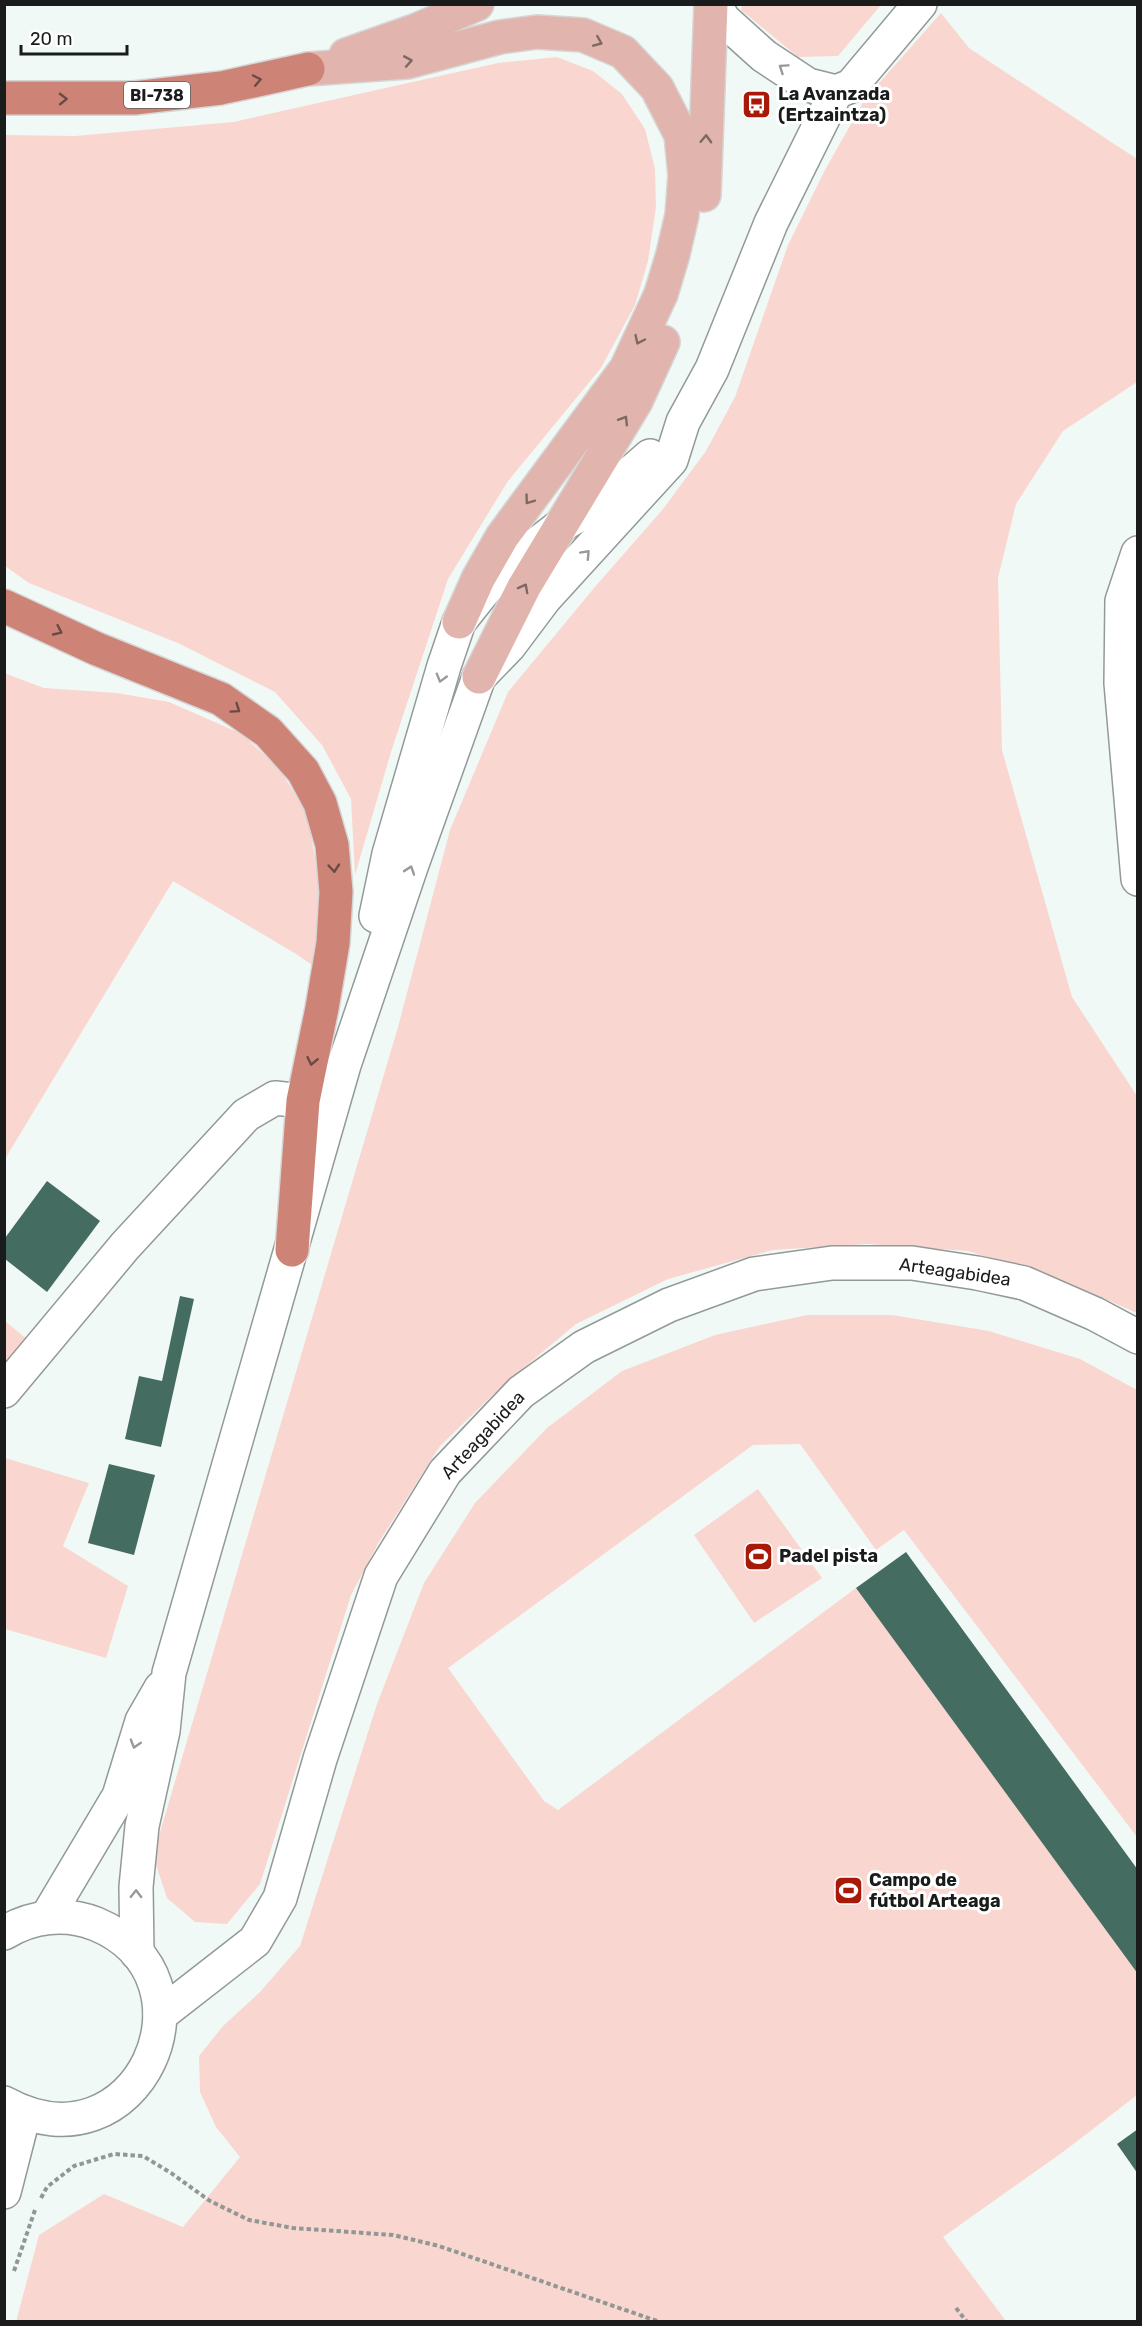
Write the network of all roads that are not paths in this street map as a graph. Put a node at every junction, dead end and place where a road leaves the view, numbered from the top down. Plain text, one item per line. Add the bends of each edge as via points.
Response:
1 (477, 4) edge
2 (713, 4) edge
3 (920, 4) edge
4 (308, 69) junction
5 (836, 92) junction
6 (4, 98) edge
7 (683, 422) junction
8 (559, 527) junction
9 (1137, 553) edge
10 (4, 606) edge
11 (459, 622) junction
12 (1130, 632) edge
13 (479, 677) junction
14 (1134, 800) edge
15 (1137, 879) edge
16 (345, 1065) junction
17 (303, 1101) junction
18 (292, 1250) junction
19 (1137, 1337) edge
20 (4, 1391) edge
21 (169, 1673) junction
22 (48, 1917) junction
23 (4, 1933) edge
24 (137, 1953) junction
25 (160, 2015) junction
26 (14, 2108) edge
27 (4, 2192) edge

1 - 4 main road, BI-738
5 -> 2 street via 808,85 764,56 724,20
8 -> 2 main road via 636,401 667,335 687,276 704,198
3 - 5 street via 851,86
6 -> 4 highway, BI-738 via 134,98 221,88
4 -> 11 main road via 407,62 537,32 584,35 623,52 657,88 681,135 685,175 682,215 661,294 626,369 502,537
5 - 7 street via 771,223 712,369
7 - 8 street via 593,506
13 -> 7 street via 671,460
8 - 11 street via 487,587
13 -> 8 main road
9 - 12 street via 1122,601
10 -> 17 highway via 221,699 268,732 303,771 320,803 329,834 336,892 329,964
11 -> 16 street via 388,854
12 - 14 street via 1121,683
16 -> 13 street
14 - 15 street
16 - 18 street
17 - 18 highway
17 - 20 street via 275,1098 246,1115 125,1246
18 - 21 street
19 - 25 street, Arteagabidea via 1024,1283 912,1263 832,1263 754,1274 669,1305 584,1347 520,1392 445,1472 381,1576 320,1759 280,1898 255,1941
21 -> 22 street via 142,1721 119,1796
24 -> 21 street via 136,1887 141,1826 163,1731
22 - 23 street via 19,1924
22 - 24 street via 81,1918 112,1931
24 - 25 street via 154,1982
25 - 26 street via 158,2042 148,2067 131,2090 108,2107 81,2117 52,2120
26 - 27 street

